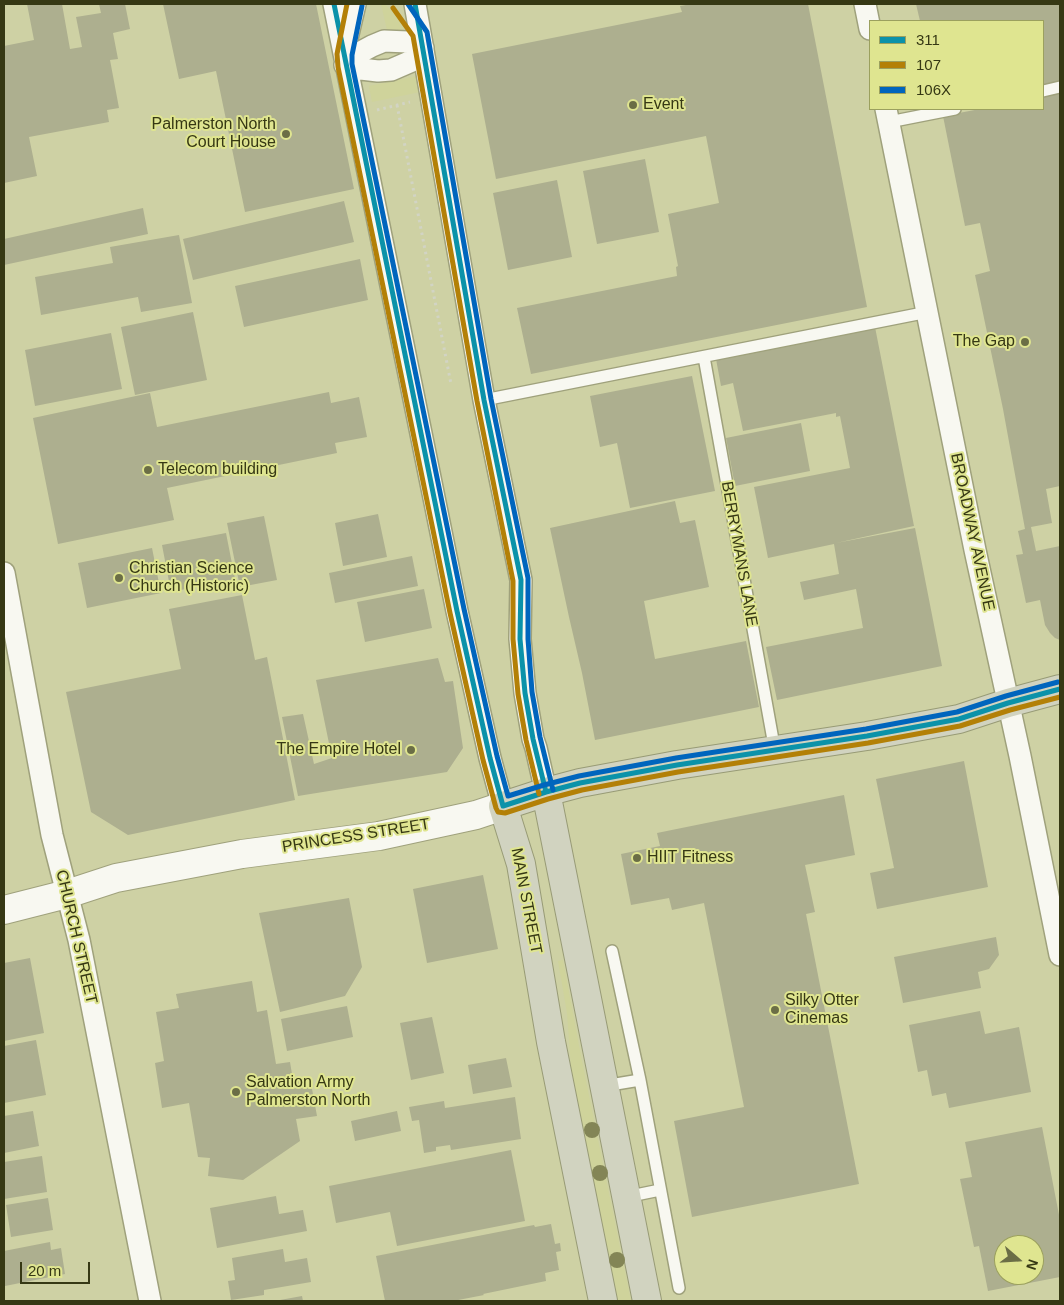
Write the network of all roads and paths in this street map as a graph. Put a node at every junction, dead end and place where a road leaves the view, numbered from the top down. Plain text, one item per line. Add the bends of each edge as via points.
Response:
1 (334, 4) edge
2 (355, 4) edge
3 (399, 4) edge
4 (415, 4) edge
5 (865, 4) edge
6 (869, 24) edge
7 (422, 41) junction
8 (345, 60) junction
9 (1060, 87) edge
10 (1044, 91) edge
11 (418, 101) dead end
12 (397, 105) junction
13 (375, 110) dead end
14 (944, 110) edge
15 (888, 115) edge
16 (928, 312) junction
17 (704, 357) junction
18 (451, 384) dead end
19 (484, 400) junction
20 (4, 573) edge
21 (1060, 689) edge
22 (1008, 703) junction
23 (775, 751) junction
24 (546, 792) junction
25 (504, 806) junction
26 (67, 894) junction
27 (4, 910) edge
28 (612, 951) dead end
29 (1060, 955) edge
30 (640, 1080) junction
31 (604, 1086) junction
32 (660, 1190) junction
33 (626, 1197) junction
34 (679, 1288) dead end
35 (150, 1301) edge
36 (603, 1301) edge
37 (646, 1301) edge

1 - 8 street, MAIN STREET
2 - 8 street
3 - 7 street
4 - 7 street
5 - 6 street
7 - 8 street via 384,41
7 - 8 street via 414,60 391,70 361,69
7 - 19 street
8 - 25 street, MAIN STREET via 457,611
9 - 10 lane
11 - 12 path
12 - 13 path
12 - 18 path
14 - 15 lane
15 - 16 street, BROADWAY AVENUE
16 - 17 lane
16 - 22 street, BROADWAY AVENUE
17 - 19 lane
17 - 23 lane, BERRYMANS LANE
19 - 24 street via 522,580 520,639 524,693
20 - 26 street, CHURCH STREET via 52,834
21 - 22 highway, PRINCESS STREET
22 - 23 highway, PRINCESS STREET via 959,718
22 - 29 street, BROADWAY AVENUE
23 - 24 highway, PRINCESS STREET via 677,765
24 - 25 highway, PRINCESS STREET
24 - 31 highway
25 - 26 main road, PRINCESS STREET via 379,836 242,854 116,878
25 - 36 highway, MAIN STREET via 521,864 551,1042
26 - 27 main road, PRINCESS STREET
26 - 35 street, CHURCH STREET via 79,940
28 - 30 lane
30 - 31 lane
30 - 32 lane
31 - 33 highway
32 - 33 lane
32 - 34 lane
33 - 37 highway

